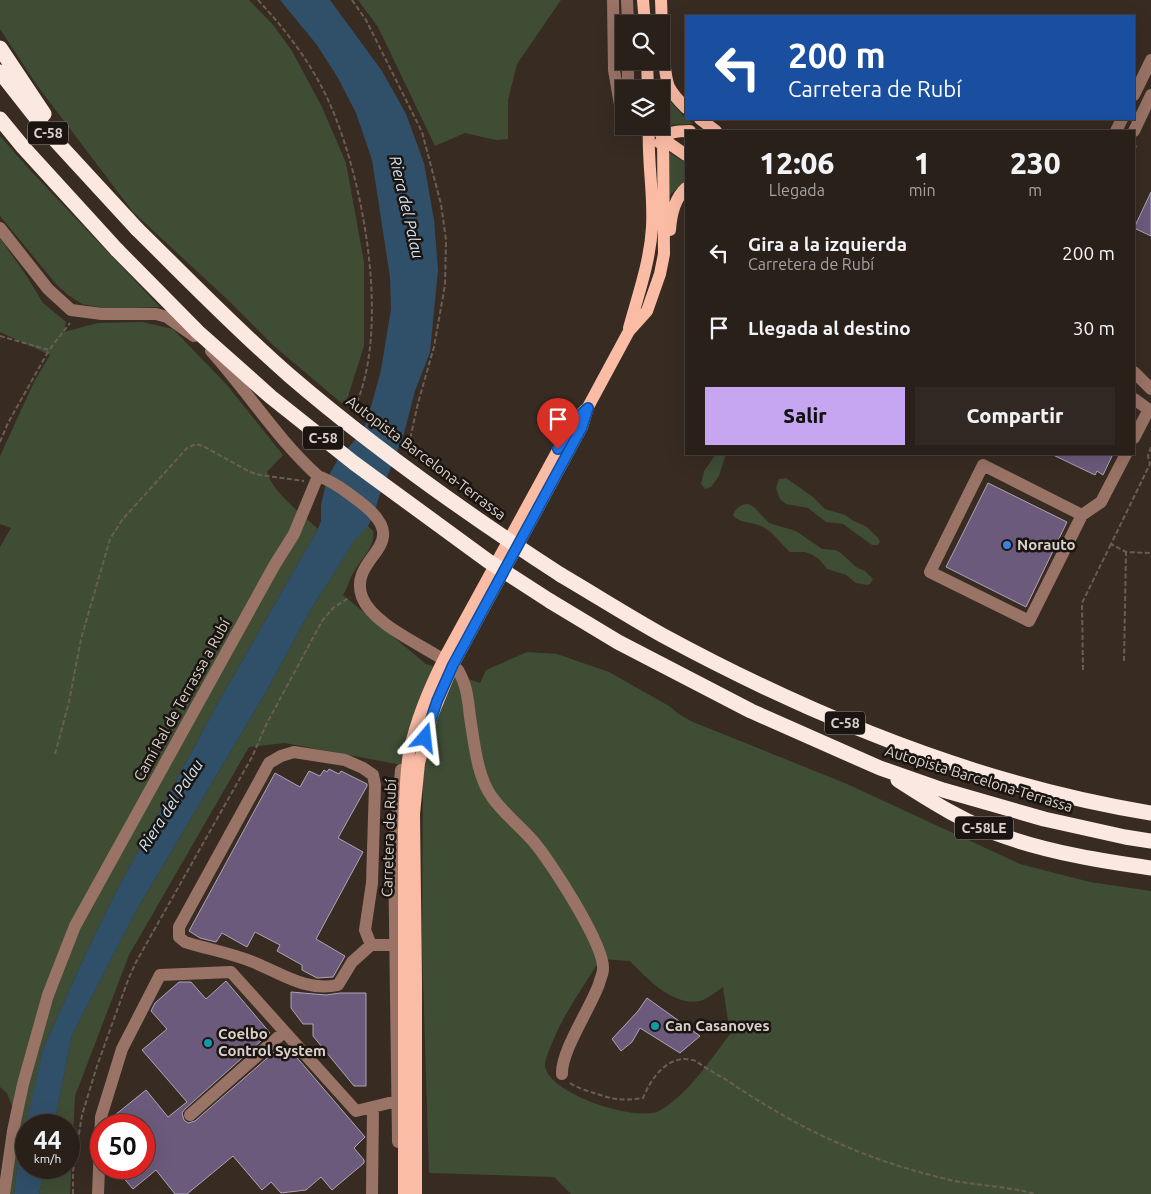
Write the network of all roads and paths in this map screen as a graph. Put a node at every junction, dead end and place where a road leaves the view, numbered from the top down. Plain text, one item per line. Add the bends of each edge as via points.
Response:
1 (258, 0) edge
2 (352, 0) edge
3 (613, 0) edge
4 (627, 0) edge
5 (643, 0) edge
6 (654, 0) edge
7 (661, 0) edge
8 (628, 15) edge
9 (644, 15) edge
10 (656, 15) edge
11 (0, 48) edge
12 (1151, 60) edge
13 (0, 72) edge
14 (616, 80) edge
15 (1135, 93) edge
16 (1151, 95) edge
17 (685, 107) edge
18 (0, 119) edge
19 (701, 120) edge
20 (715, 130) edge
21 (1135, 130) edge
22 (670, 131) edge
23 (685, 131) edge
24 (649, 135) edge
25 (659, 135) edge
26 (660, 135) edge
27 (664, 135) edge
28 (685, 154) edge
29 (651, 178) junction
30 (98, 188) junction
31 (685, 189) edge
32 (0, 228) edge
33 (664, 254) junction
34 (79, 312) junction
35 (629, 331) junction
36 (0, 336) edge
37 (49, 350) junction
38 (1135, 373) edge
39 (1151, 389) edge
40 (1135, 400) edge
41 (588, 408) junction
42 (1150, 410) edge
43 (349, 417) dead end
44 (1135, 436) edge
45 (0, 442) edge
46 (1151, 448) edge
47 (407, 454) dead end
48 (1125, 455) edge
49 (317, 479) junction
50 (1082, 515) junction
51 (1111, 544) junction
52 (1126, 552) junction
53 (1151, 552) edge
54 (1124, 661) dead end
55 (448, 663) junction
56 (1083, 670) dead end
57 (410, 752) junction
58 (55, 754) dead end
59 (880, 768) junction
60 (1151, 813) edge
61 (1151, 841) edge
62 (1100, 860) junction
63 (1151, 868) edge
64 (1151, 877) edge
65 (371, 945) junction
66 (390, 945) junction
67 (284, 1032) junction
68 (562, 1074) joint
69 (397, 1101) junction
70 (373, 1106) junction
71 (190, 1115) dead end
72 (4, 1194) edge
73 (98, 1194) edge
74 (372, 1194) edge
75 (399, 1194) edge
76 (404, 1194) edge
77 (416, 1194) edge
78 (1035, 1194) edge

1 - 43 path via 281,24 311,68 329,101 352,161 369,254 372,318 371,349
2 - 47 path via 366,20 422,132 441,204 446,240 445,285 434,347
3 - 14 street
4 - 8 street
5 - 9 main road
6 - 10 main road
7 - 17 main road via 668,84
11 - 30 highway
12 - 15 street
13 - 30 highway, Autopista Barcelona-Terrassa / C-58
16 - 21 street
18 - 59 highway, Autopista Barcelona-Terrassa / C-58, bridge via 117,250 198,332 271,397 354,463 480,556 618,642 751,711
19 - 20 main road
22 - 23 main road
24 - 29 main road, Carretera de Rubí
25 - 29 main road
26 - 33 main road, Carretera de Rubí
27 - 28 main road
29 - 35 main road, Carretera de Rubí via 651,241
30 - 60 highway, Autopista Barcelona-Terrassa / C-58, bridge via 269,356 335,413 446,498 561,574 661,634 753,682 873,736 970,770 1047,792
31 - 33 main road via 675,203
32 - 34 street via 48,289 71,310
33 - 35 main road, Carretera de Rubí via 647,311
34 - 37 path
34 - 49 street via 156,314 180,325 209,349
35 - 41 main road, Carretera de Rubí
36 - 37 path
37 - 45 path
38 - 39 street
40 - 42 street
41 - 55 main road, Carretera de Rubí via 582,427 491,595 477,611
41 - 55 main road, Carretera de Rubí via 574,421
42 - 44 street
46 - 51 path via 1150,464
48 - 50 street via 1101,502
49 - 55 street via 335,483 370,509 383,526 382,543 365,567 361,579 362,597 367,605 394,629
49 - 58 path via 260,475 203,446 196,444 187,448 110,539 81,639
49 - 72 street, Camí Ral de Terrassa a Rubí via 289,543 75,926 48,995 23,1084
50 - 50 street via 1029,621 930,572 983,465
51 - 52 path
51 - 56 path via 1082,603
52 - 53 path
52 - 54 path
55 - 57 main road, Carretera de Rubí via 429,690
55 - 68 street via 464,680 476,750 487,789 546,856 597,945 603,962 593,1000 562,1063
55 - 77 main road, Carretera de Rubí via 432,702 432,716 419,763 414,800
57 - 66 street via 401,770
57 - 76 main road, Carretera de Rubí via 406,775 404,849
59 - 61 highway, Autopista Barcelona-Terrassa / C-58 via 1044,819
59 - 62 highway, C-58LE via 936,805 1004,837
62 - 63 highway, C-58LE
62 - 64 highway via 1132,874
65 - 65 street via 365,930 372,883 373,775 345,760 294,752 281,756 269,763 179,927 179,937 184,942 251,961 306,985 329,987 338,985 352,962
65 - 66 street
66 - 69 street
67 - 70 street via 356,1111
67 - 71 street
67 - 73 street via 230,972 160,975 122,1049 101,1117
68 - 78 path via 578,1088 611,1099 633,1100 642,1098 660,1070 682,1058 690,1059 782,1116 863,1155 938,1178
69 - 70 street
69 - 75 street
70 - 74 street

